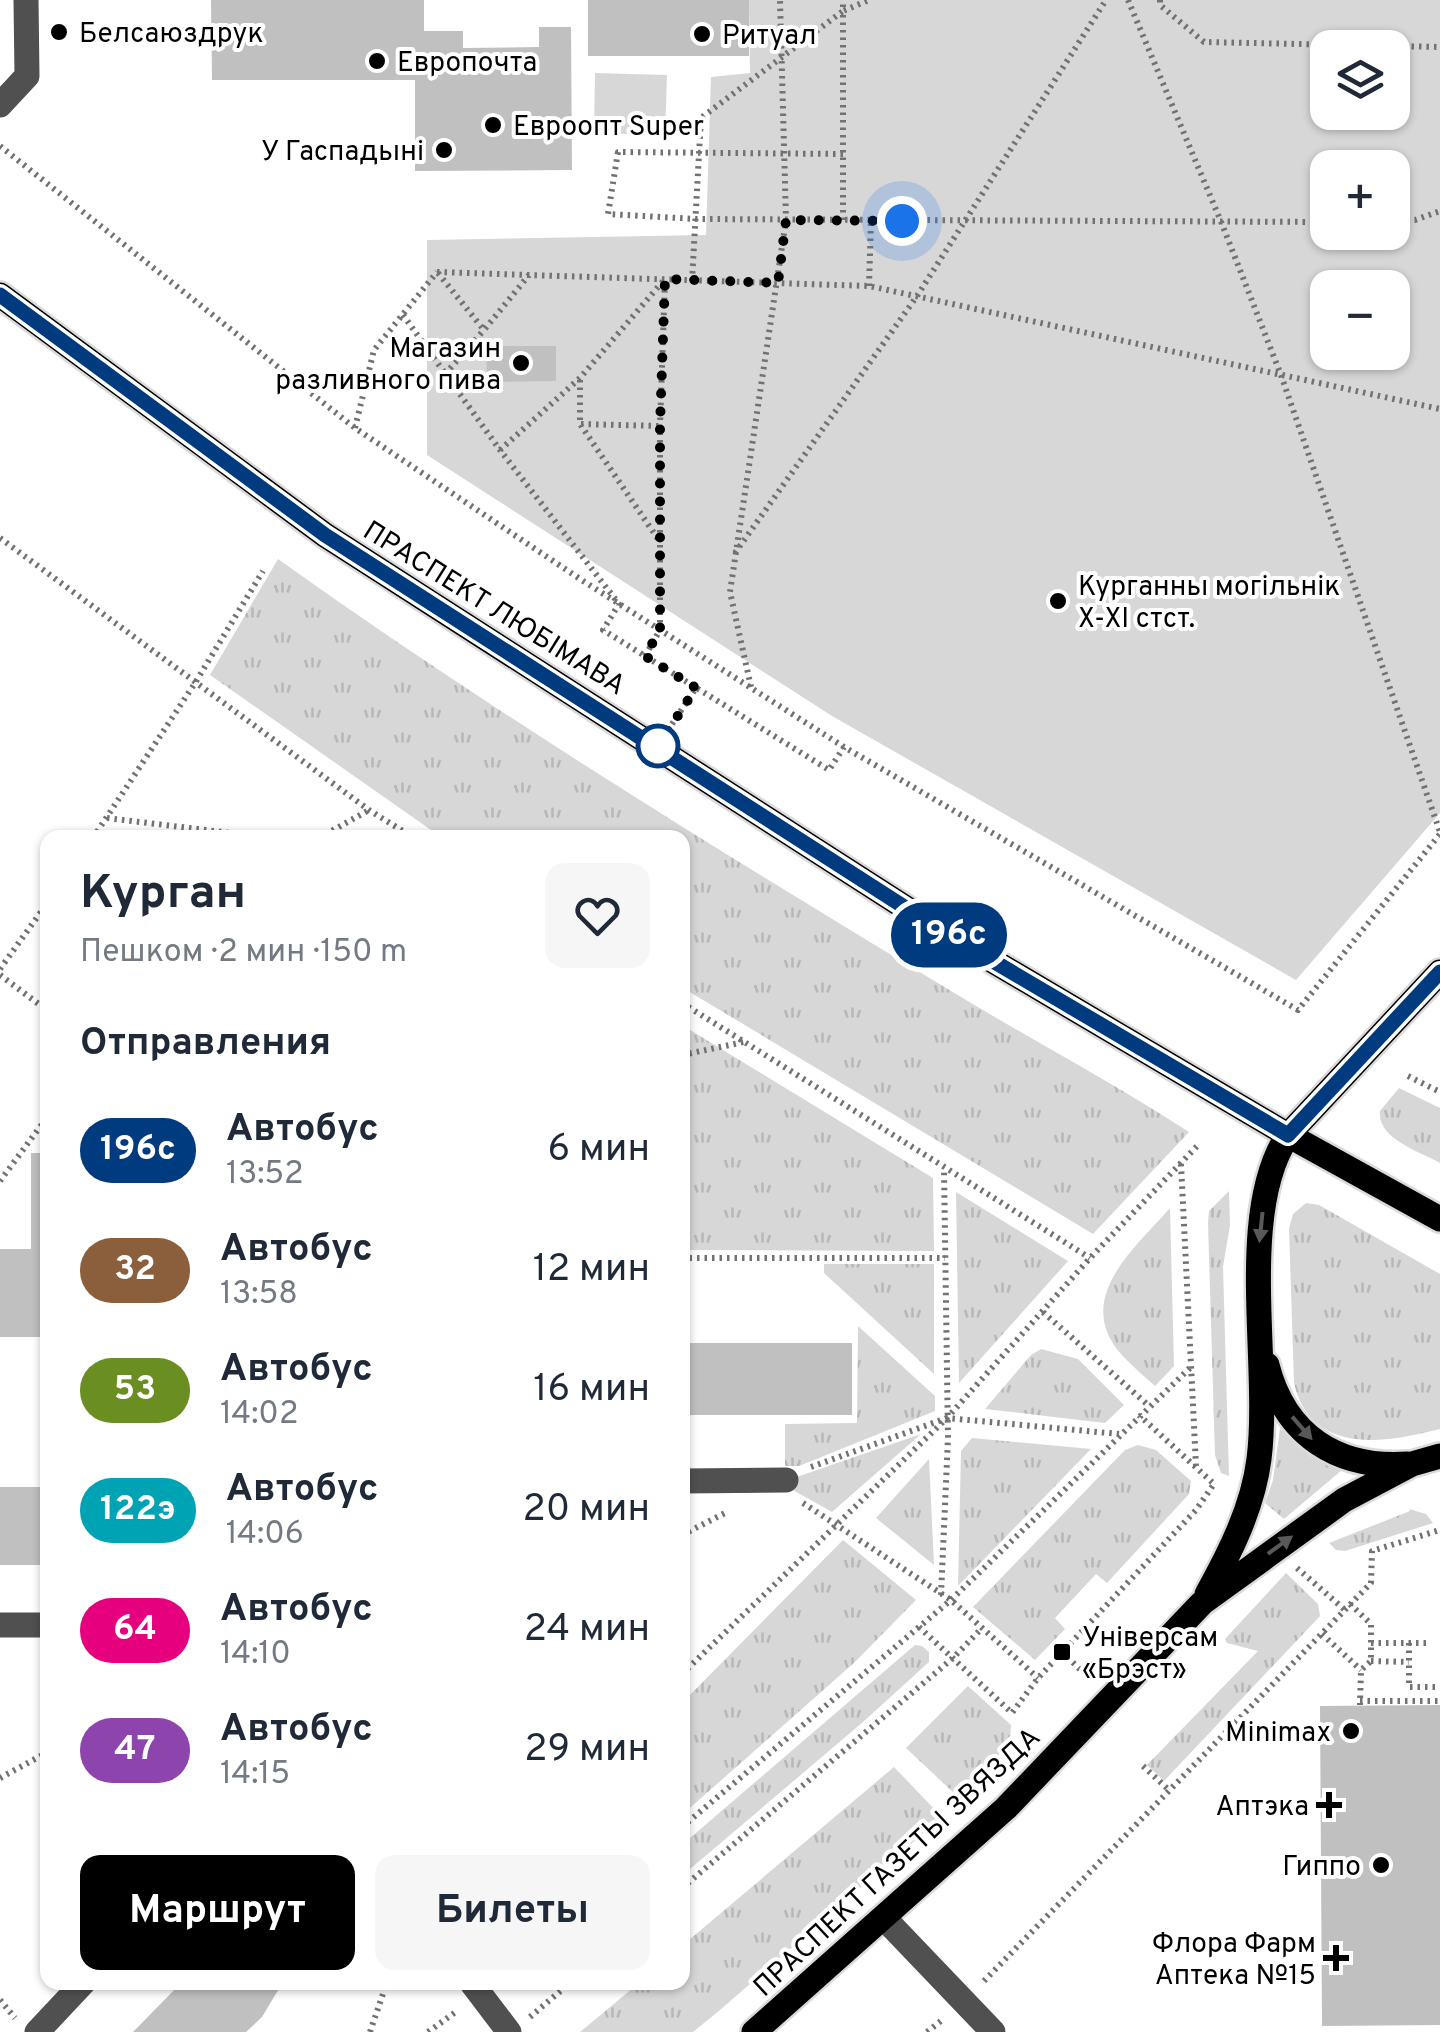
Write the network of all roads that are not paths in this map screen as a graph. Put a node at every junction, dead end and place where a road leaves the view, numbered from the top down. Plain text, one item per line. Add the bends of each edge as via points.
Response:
1 (26, 0) edge
2 (0, 104) edge
3 (0, 295) edge
4 (1440, 972) edge
5 (1288, 1135) junction
6 (1440, 1218) edge
7 (1262, 1341) junction
8 (1432, 1462) edge
9 (786, 1480) road end
10 (690, 1481) edge
11 (1202, 1603) junction
12 (0, 1624) edge
13 (40, 1625) edge
14 (884, 1918) junction
15 (76, 1990) edge
16 (480, 1990) edge
17 (518, 2026) edge
18 (37, 2032) edge
19 (754, 2032) edge
20 (994, 2032) edge

1 - 2 lane via 27,76
3 - 5 main road, ПРАСПЕКТ ЛЮБІМАВА via 325,535 937,928
4 - 5 main road, ПРАСПЕКТ ГАЗЕТЫ ЗВЯЗДА
5 - 6 main road, ПРАСПЕКТ ЛЮБІМАВА
5 -> 7 main road, ПРАСПЕКТ ГАЗЕТЫ ЗВЯЗДА via 1269,1175 1261,1217
7 -> 8 main road via 1280,1398 1318,1445 1358,1461
7 - 11 main road, ПРАСПЕКТ ГАЗЕТЫ ЗВЯЗДА via 1256,1474 1243,1519
11 -> 8 main road, ПРАСПЕКТ ГАЗЕТЫ ЗВЯЗДА via 1335,1506
9 - 10 lane
11 - 14 main road, ПРАСПЕКТ ГАЗЕТЫ ЗВЯЗДА via 1006,1808
12 - 13 lane
14 - 19 main road, ПРАСПЕКТ ГАЗЕТЫ ЗВЯЗДА
14 - 20 lane
15 - 18 lane
16 - 17 lane

